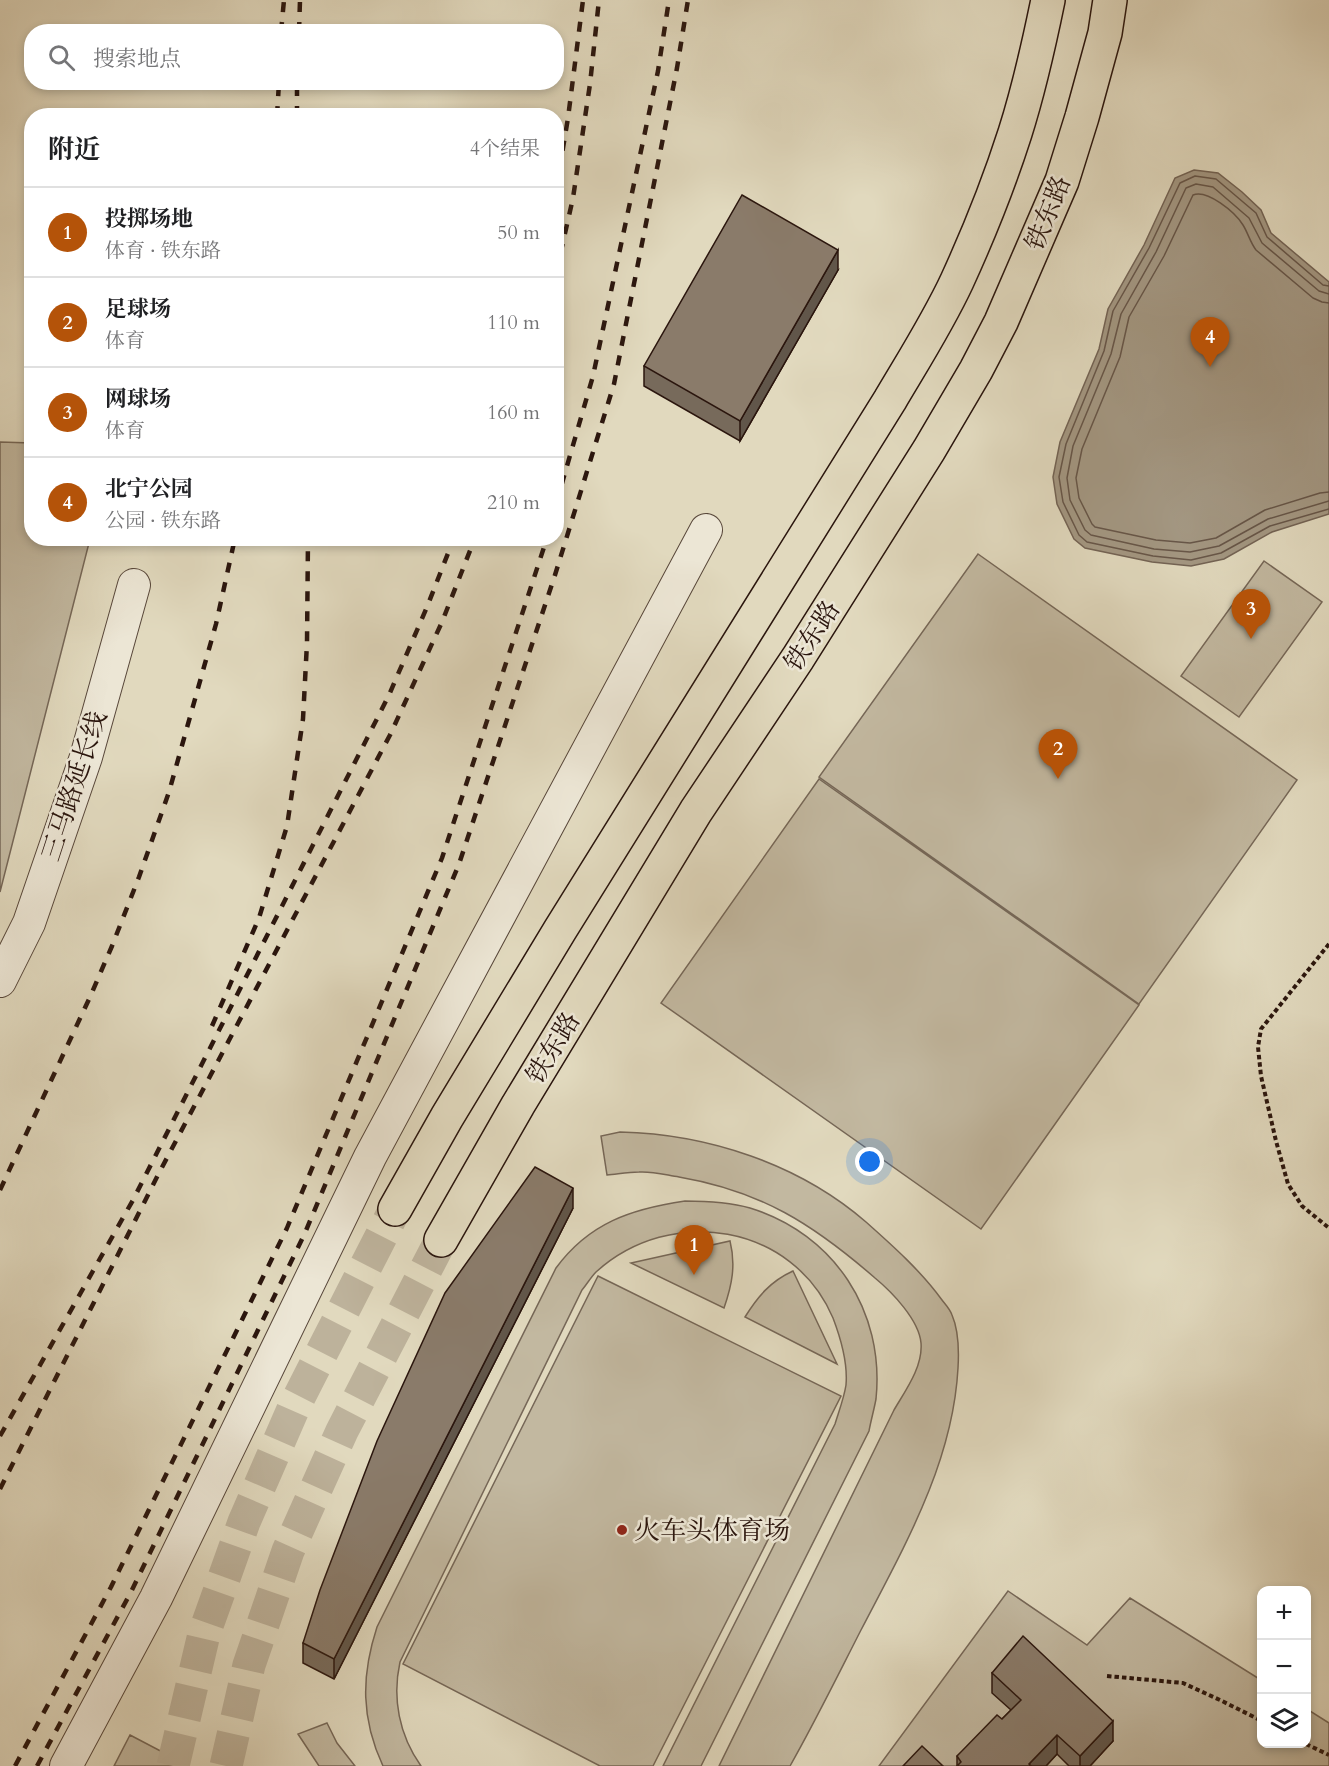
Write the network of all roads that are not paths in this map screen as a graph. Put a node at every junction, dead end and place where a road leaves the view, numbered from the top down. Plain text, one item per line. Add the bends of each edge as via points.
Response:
1 (1048, 0) edge
2 (1110, 0) edge
3 (706, 530) dead end
4 (134, 585) dead end
5 (0, 981) edge
6 (395, 1209) tunnel mouth
7 (441, 1240) tunnel mouth
8 (66, 1766) edge

1 - 6 highway via 1016,132 991,202 927,337 524,990
2 - 7 highway, 铁东路 via 1105,33 1062,181 976,370 798,658 696,811
3 - 8 street via 370,1157 156,1598
4 - 5 street, 三马路延长线 via 86,758 29,923

